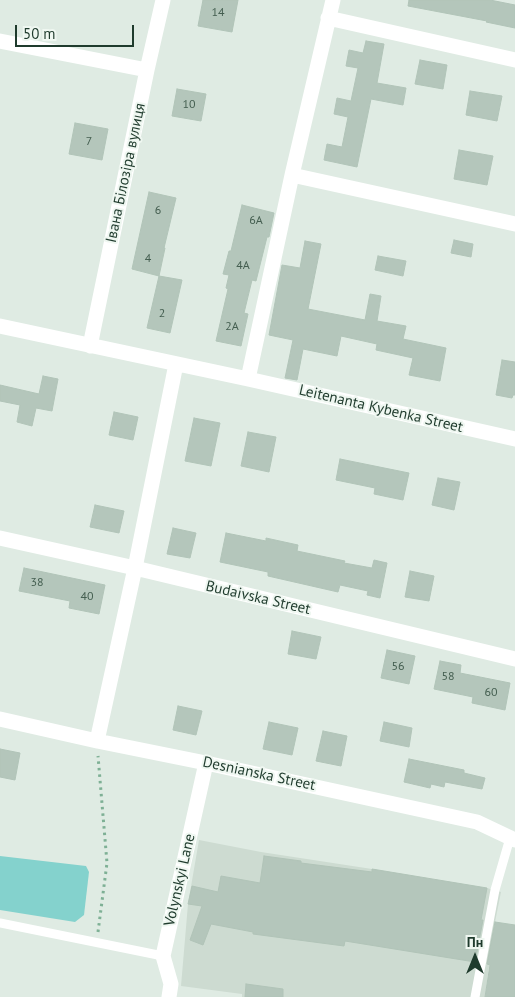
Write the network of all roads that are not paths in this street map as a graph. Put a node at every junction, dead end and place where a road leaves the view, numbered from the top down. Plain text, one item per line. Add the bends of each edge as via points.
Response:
1 (163, 0) edge
2 (333, 0) edge
3 (328, 18) junction
4 (0, 41) edge
5 (515, 60) edge
6 (147, 70) junction
7 (292, 175) junction
8 (515, 224) edge
9 (0, 326) edge
10 (90, 346) junction
11 (176, 364) junction
12 (248, 379) junction
13 (515, 439) edge
14 (0, 538) edge
15 (135, 568) junction
16 (515, 659) edge
17 (0, 719) edge
18 (97, 741) junction
19 (206, 763) junction
20 (512, 839) edge
21 (0, 923) edge
22 (163, 956) junction
23 (169, 997) edge
24 (475, 997) edge

1 - 6 street, Івана Білозіра вулиця
2 - 3 street
3 - 5 street
3 - 7 street
4 - 6 street
6 - 10 street, Івана Білозіра вулиця
7 - 8 street
7 - 12 street
9 - 10 street
10 - 11 street
11 - 12 street, Leitenanta Kybenka Street
11 - 15 street
12 - 13 street, Leitenanta Kybenka Street
14 - 15 street, Budaivska Street
15 - 16 street, Budaivska Street
15 - 18 street
17 - 18 street, Desnianska Street
18 - 19 street, Desnianska Street
19 - 20 street, Desnianska Street via 477,822
19 - 22 street, Volynskyi Lane
20 - 24 lane via 495,890
21 - 22 lane
22 - 23 street, Volynskyi Lane via 171,984

